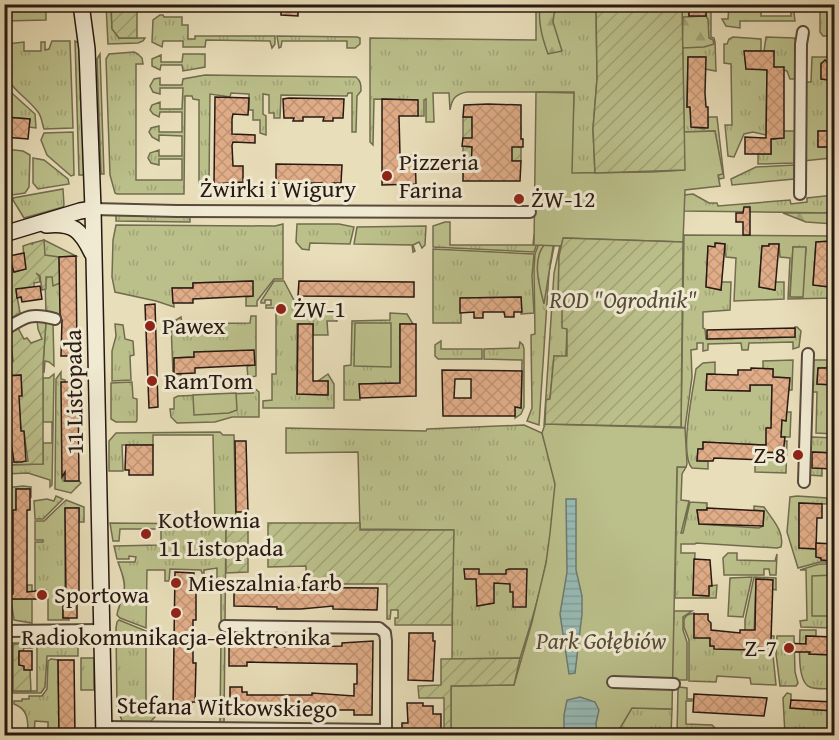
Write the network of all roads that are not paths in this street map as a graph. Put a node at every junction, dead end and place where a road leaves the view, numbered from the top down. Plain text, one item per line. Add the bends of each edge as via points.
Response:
1 (81, 4) edge
2 (91, 4) edge
3 (803, 32) dead end
4 (87, 49) junction
5 (800, 194) dead end
6 (93, 208) junction
7 (530, 212) dead end
8 (27, 228) junction
9 (4, 234) edge
10 (94, 256) junction
11 (54, 319) dead end
12 (4, 330) edge
13 (808, 354) dead end
14 (804, 482) dead end
15 (101, 607) junction
16 (225, 626) dead end
17 (4, 630) edge
18 (101, 630) junction
19 (81, 631) junction
20 (102, 655) junction
21 (613, 682) dead end
22 (674, 684) dead end
23 (104, 731) edge
24 (386, 733) edge

1 - 4 main road, 11 Listopada
2 - 4 main road, 11 Listopada
3 - 5 street
4 - 6 main road, 11 Listopada
6 - 7 street, Żwirki i Wigury
6 - 8 main road, Żwirki i Wigury
6 - 10 main road, 11 Listopada
8 - 9 main road, Żwirki i Wigury
8 - 10 main road, Żwirki i Wigury via 70,226 81,233
10 - 15 main road, 11 Listopada
11 - 12 street via 31,316
13 - 14 street
15 - 18 main road, 11 Listopada
15 - 19 street via 93,624
16 - 24 street, Stefana Witkowskiego via 380,628 386,641
17 - 19 street
18 - 19 street
18 - 20 main road, 11 Listopada
19 - 20 street via 93,637
20 - 23 main road, 11 Listopada
21 - 22 street
23 - 24 street, Stefana Witkowskiego

